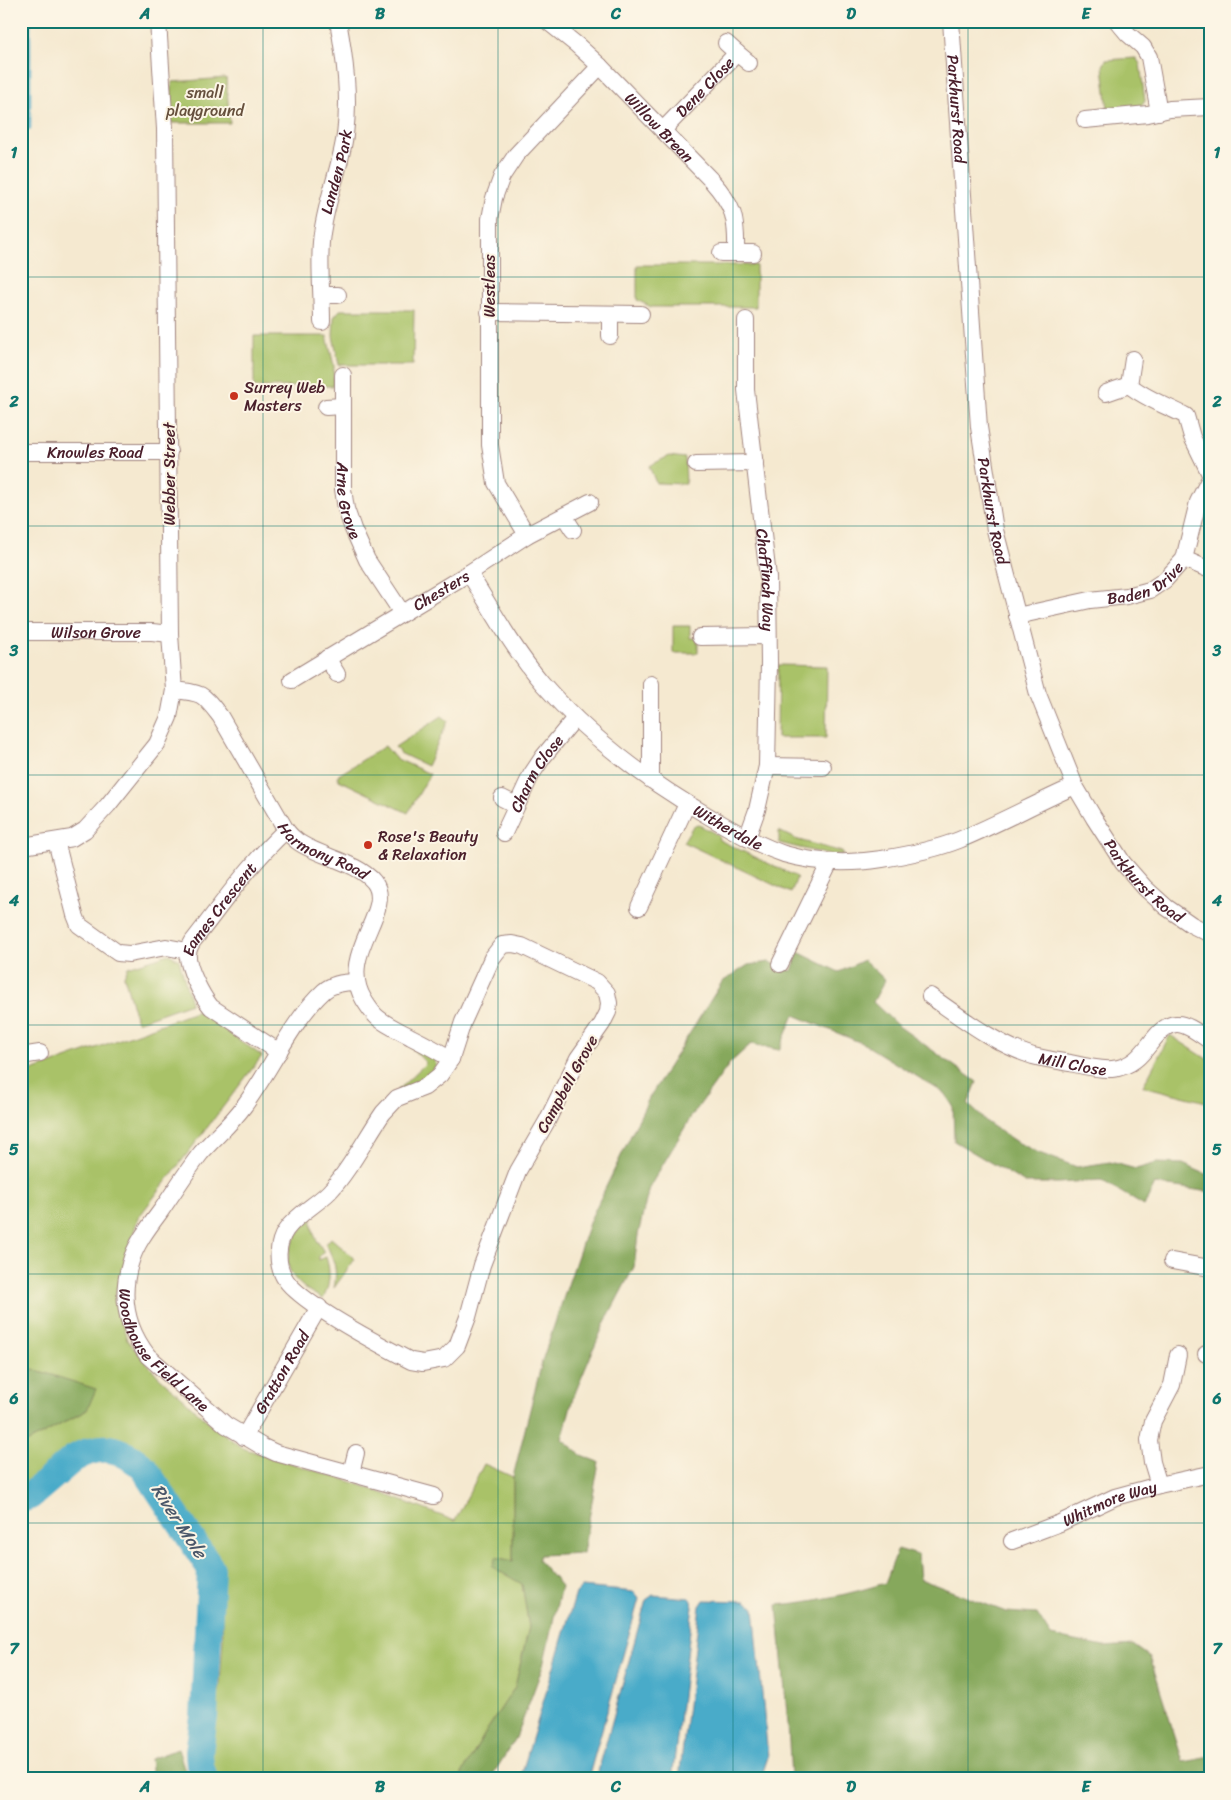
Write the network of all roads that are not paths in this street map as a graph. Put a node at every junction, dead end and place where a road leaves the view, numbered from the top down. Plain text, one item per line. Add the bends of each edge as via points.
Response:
1 (158, 21) edge
2 (338, 21) edge
3 (547, 21) edge
4 (951, 21) edge
5 (1117, 21) edge
6 (737, 53) dead end
7 (600, 66) junction
8 (1210, 107) edge
9 (1159, 112) junction
10 (1085, 120) dead end
11 (663, 130) junction
12 (753, 253) dead end
13 (489, 312) junction
14 (610, 314) junction
15 (641, 314) dead end
16 (746, 320) dead end
17 (322, 322) dead end
18 (610, 336) dead end
19 (1133, 359) dead end
20 (343, 375) dead end
21 (1129, 385) junction
22 (1106, 392) dead end
23 (343, 406) junction
24 (326, 407) dead end
25 (21, 452) edge
26 (169, 452) junction
27 (755, 463) junction
28 (696, 464) dead end
29 (1210, 474) edge
30 (1210, 478) edge
31 (590, 502) dead end
32 (528, 535) junction
33 (1184, 559) junction
34 (1210, 570) edge
35 (468, 574) junction
36 (402, 614) junction
37 (1016, 616) junction
38 (21, 632) edge
39 (170, 634) junction
40 (768, 636) junction
41 (700, 637) dead end
42 (326, 658) junction
43 (337, 674) dead end
44 (292, 680) dead end
45 (650, 684) dead end
46 (174, 690) junction
47 (574, 718) junction
48 (767, 766) junction
49 (823, 767) dead end
50 (651, 780) junction
51 (1075, 786) junction
52 (687, 804) junction
53 (286, 830) junction
54 (504, 833) dead end
55 (747, 838) junction
56 (56, 840) junction
57 (21, 843) edge
58 (830, 862) junction
59 (639, 907) dead end
60 (1210, 934) edge
61 (188, 951) junction
62 (780, 964) dead end
63 (356, 982) junction
64 (930, 996) dead end
65 (1210, 1041) edge
66 (279, 1052) junction
67 (40, 1053) dead end
68 (21, 1056) edge
69 (451, 1059) junction
70 (1172, 1262) dead end
71 (1210, 1268) edge
72 (318, 1307) junction
73 (1178, 1355) dead end
74 (244, 1437) junction
75 (356, 1453) dead end
76 (351, 1474) junction
77 (1210, 1474) edge
78 (1159, 1486) junction
79 (434, 1496) dead end
80 (1012, 1541) dead end

1 - 26 street, Webber Street via 164,129
2 - 17 street, Landen Park via 348,105 345,136 321,242 330,295
3 - 7 street, Willow Brean
4 - 37 street, Parkhurst Road via 979,427 995,530
5 - 9 street via 1149,57
6 - 11 street, Dene Close
7 - 11 street, Willow Brean
7 - 13 street, Westleas via 516,154 502,176 490,220
8 - 9 street
9 - 10 street
11 - 12 street, Willow Brean via 725,196 733,211 736,223 728,253
13 - 14 street
13 - 32 street, Westleas via 490,446 496,483
14 - 15 street
14 - 18 street
16 - 27 street, Chaffinch Way via 746,390
19 - 21 street
20 - 23 street, Arne Grove
21 - 22 street
21 - 29 street via 1186,416
23 - 24 street
23 - 36 street, Arne Grove via 346,508 367,560
25 - 26 street, Knowles Road
26 - 39 street, Webber Street
27 - 28 street
27 - 40 street, Chaffinch Way via 768,577
30 - 33 street, Baden Drive via 1198,502
31 - 32 street, Chesters via 568,523
32 - 35 street, Chesters
33 - 34 street
33 - 37 street, Baden Drive via 1165,580 1150,590
35 - 36 street, Chesters
35 - 47 street, Witherdale via 525,660
36 - 42 street, Chesters
37 - 51 street, Parkhurst Road via 1038,694
38 - 39 street, Wilson Grove
39 - 46 street, Webber Street
40 - 41 street
40 - 48 street, Chaffinch Way
42 - 43 street
42 - 44 street, Chesters
45 - 50 street
46 - 53 street, Harmony Road via 199,693 208,701 220,716
46 - 56 street, Webber Street via 169,717 157,744 85,830 72,838
47 - 50 street, Witherdale
47 - 54 street, Charm Close via 509,802
48 - 49 street
48 - 55 street, Chaffinch Way
50 - 52 street, Witherdale
51 - 58 street, Witherdale via 958,840 880,860
51 - 60 street, Parkhurst Road via 1123,862 1145,888 1166,907
52 - 55 street, Witherdale
52 - 59 street
53 - 61 street, Eames Crescent via 251,866
53 - 63 street, Harmony Road via 298,842 364,874 378,890 377,910 356,965
55 - 58 street, Witherdale via 786,854
56 - 57 street, Webber Street via 30,845
56 - 61 street via 79,925 118,953 166,947
58 - 62 street
61 - 66 street, Eames Crescent via 200,991 211,1007
63 - 66 street, Woodhouse Field Lane via 326,989 316,998
63 - 69 street via 360,994 377,1017
64 - 65 street, Mill Close via 982,1031 1032,1056 1082,1066 1111,1069 1126,1066 1144,1053 1166,1027 1177,1024
66 - 74 street, Woodhouse Field Lane via 244,1106 200,1154 144,1234 135,1250 126,1280 126,1312 139,1344 148,1356
67 - 68 street
69 - 72 street, Campbell Grove via 434,1081 397,1098 382,1113 338,1181 286,1230 281,1239 278,1258 284,1278
69 - 72 street, Campbell Grove via 478,988 492,958 502,946 522,946 596,982 607,993 608,1012 578,1058 518,1171 482,1265 462,1336 450,1354 433,1362 411,1361
70 - 71 street
72 - 74 street, Gratton Road
73 - 78 street via 1172,1385 1153,1421 1149,1440
74 - 76 street, Woodhouse Field Lane via 276,1453
75 - 76 street
76 - 79 street, Woodhouse Field Lane
77 - 78 street, Whitmore Way
78 - 80 street, Whitmore Way via 1115,1498

